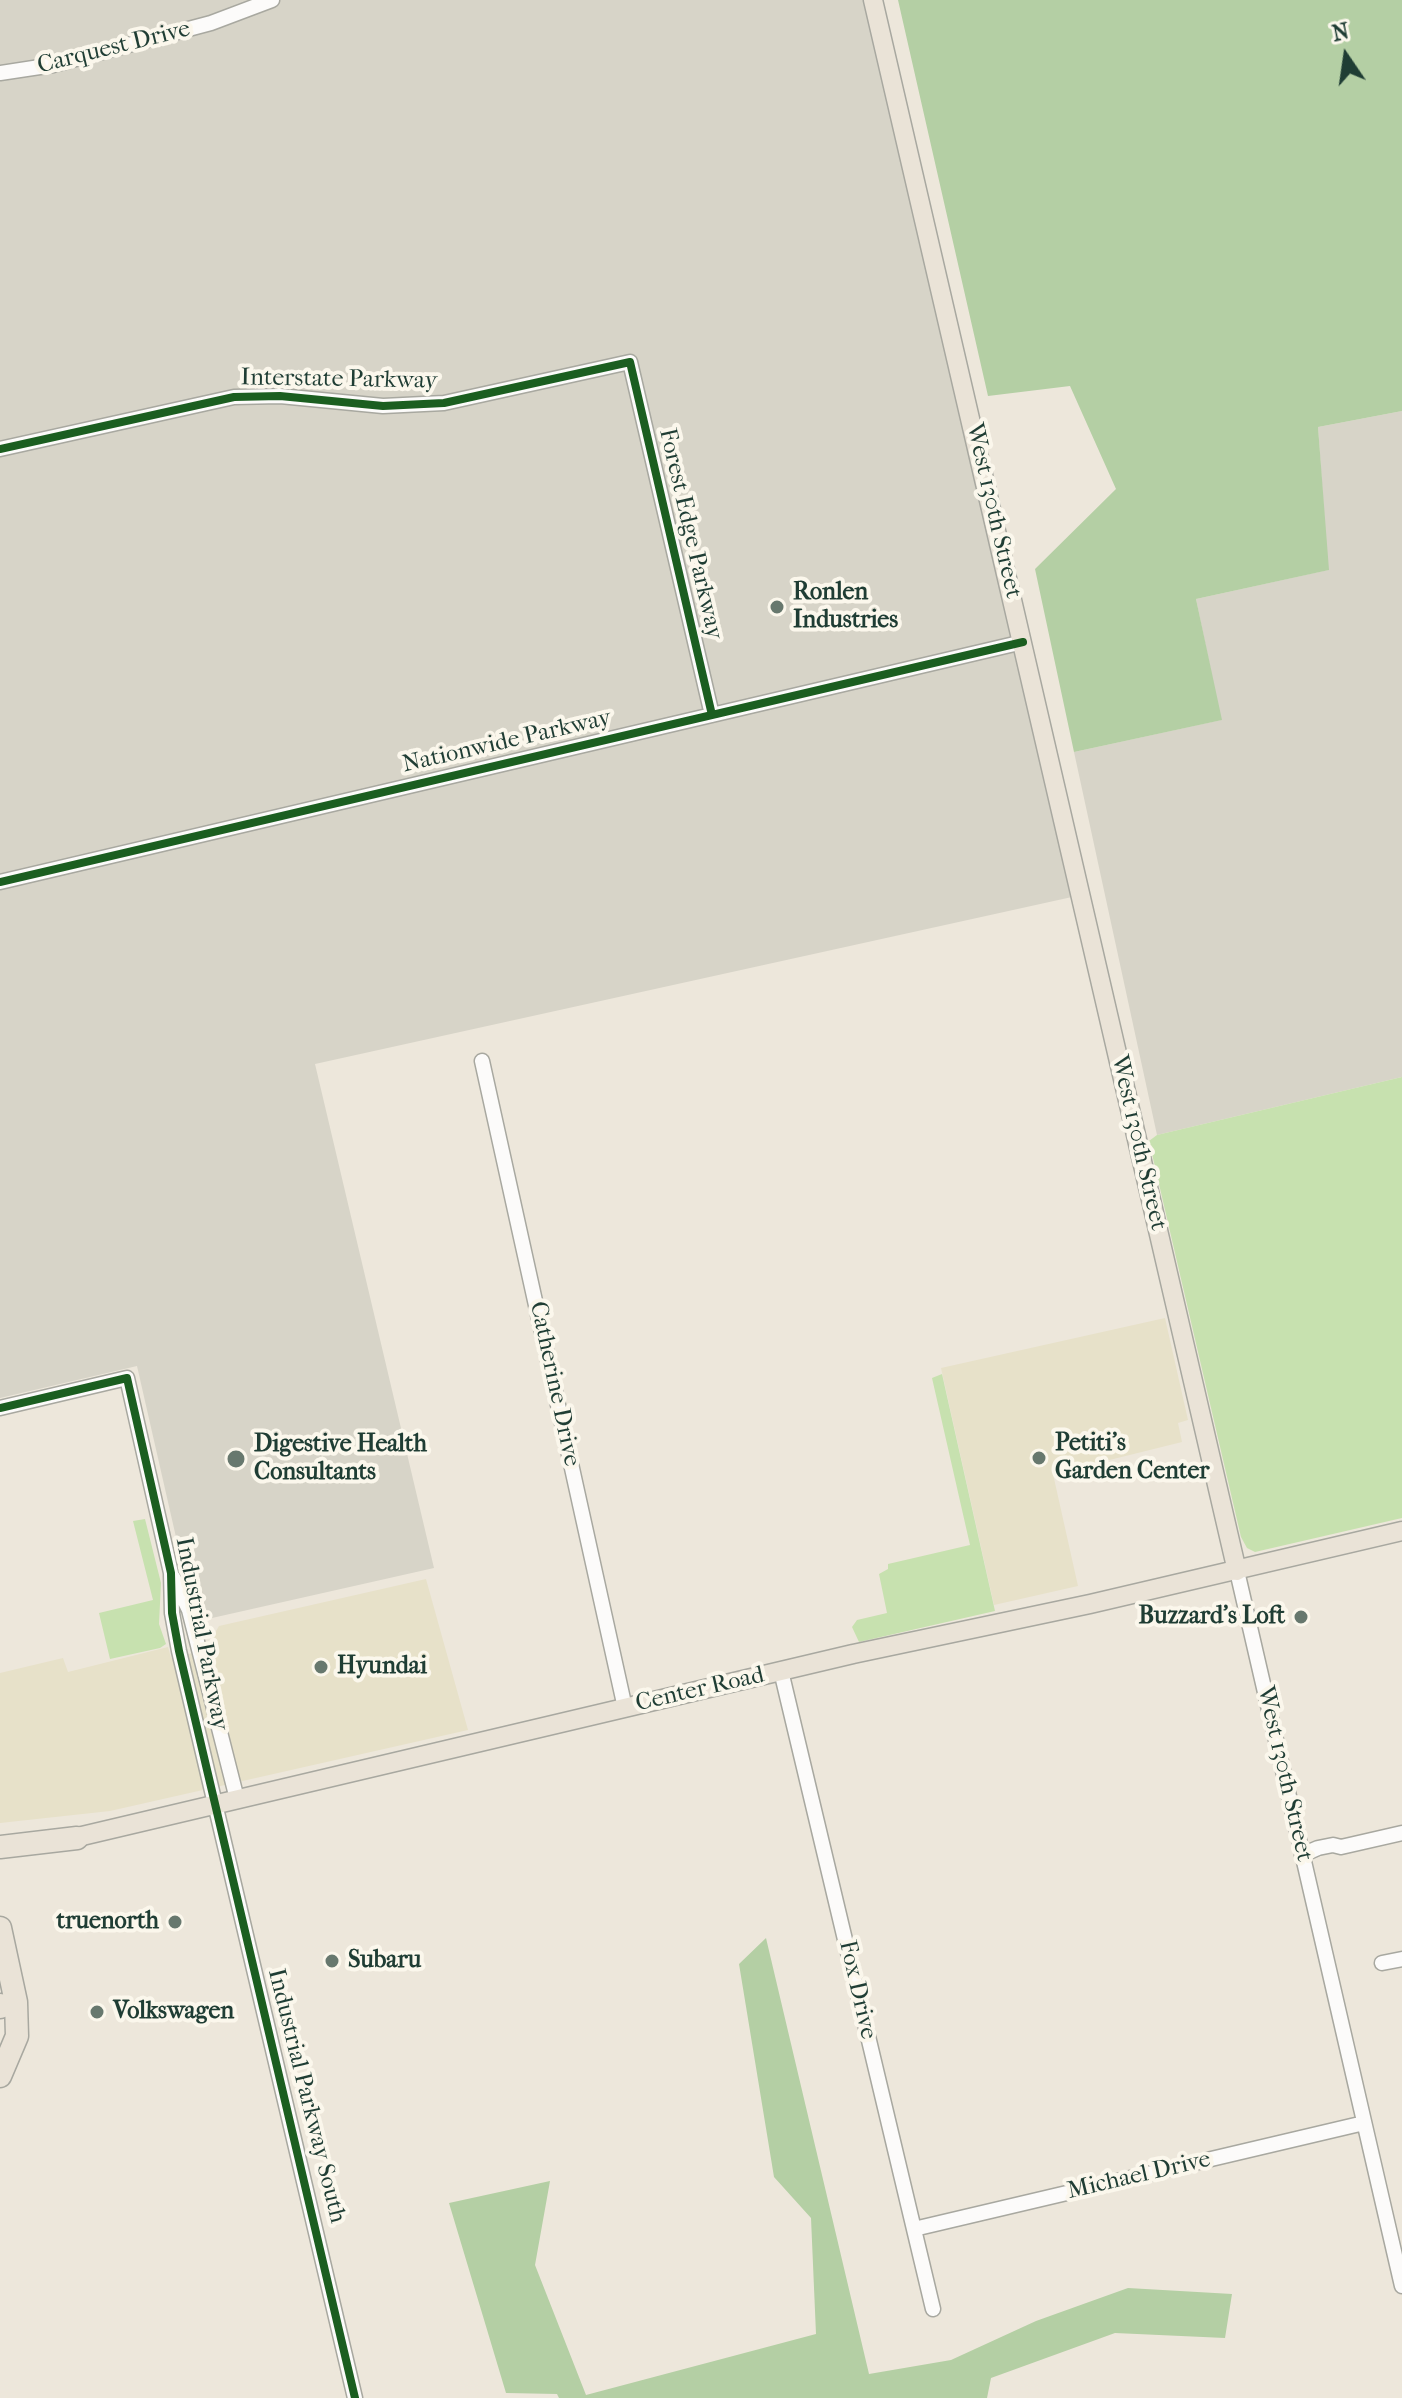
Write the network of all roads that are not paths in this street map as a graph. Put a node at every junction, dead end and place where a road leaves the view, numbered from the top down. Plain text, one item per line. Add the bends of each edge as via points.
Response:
1 (272, 0) edge
2 (873, 0) edge
3 (0, 73) edge
4 (630, 362) joint
5 (0, 449) edge
6 (1023, 642) junction
7 (712, 715) junction
8 (0, 882) edge
9 (482, 1061) dead end
10 (0, 1408) edge
11 (1402, 1531) edge
12 (1237, 1571) junction
13 (171, 1573) junction
14 (781, 1671) junction
15 (625, 1708) junction
16 (237, 1799) junction
17 (215, 1804) junction
18 (1401, 1837) edge
19 (77, 1838) junction
20 (0, 1847) edge
21 (1307, 1854) junction
22 (0, 1855) edge
23 (0, 1928) edge
24 (1402, 1959) edge
25 (1382, 1963) dead end
26 (0, 2076) edge
27 (1364, 2123) junction
28 (914, 2229) junction
29 (1402, 2286) edge
30 (933, 2309) dead end
31 (355, 2398) edge

1 - 3 street, Carquest Drive via 211,23 53,65
2 - 6 main road, West 130th Street
4 - 5 street, Interstate Parkway via 429,405 223,398
4 - 7 street, Forest Edge Parkway
6 - 7 street, Nationwide Parkway
6 - 12 main road, West 130th Street
7 - 8 street, Nationwide Parkway
9 - 15 street, Catherine Drive
10 - 13 street, Industrial Parkway via 127,1378
11 - 12 main road, Center Road
12 - 14 main road, Center Road
12 - 21 street, West 130th Street
13 - 16 street via 189,1610
13 - 17 street, Industrial Parkway via 179,1651
14 - 15 main road, Center Road
14 - 28 street, Fox Drive
15 - 16 main road, Center Road
16 - 17 main road, Center Road
17 - 19 main road, Center Road
17 - 31 street, Industrial Parkway South
18 - 21 street via 1333,1845
19 - 20 highway
19 - 22 main road, Center Road
21 - 27 street, West 130th Street
23 - 26 highway via 16,2002 17,2036
24 - 25 street
27 - 28 street, Michael Drive
27 - 29 street, West 130th Street
28 - 30 street, Fox Drive

